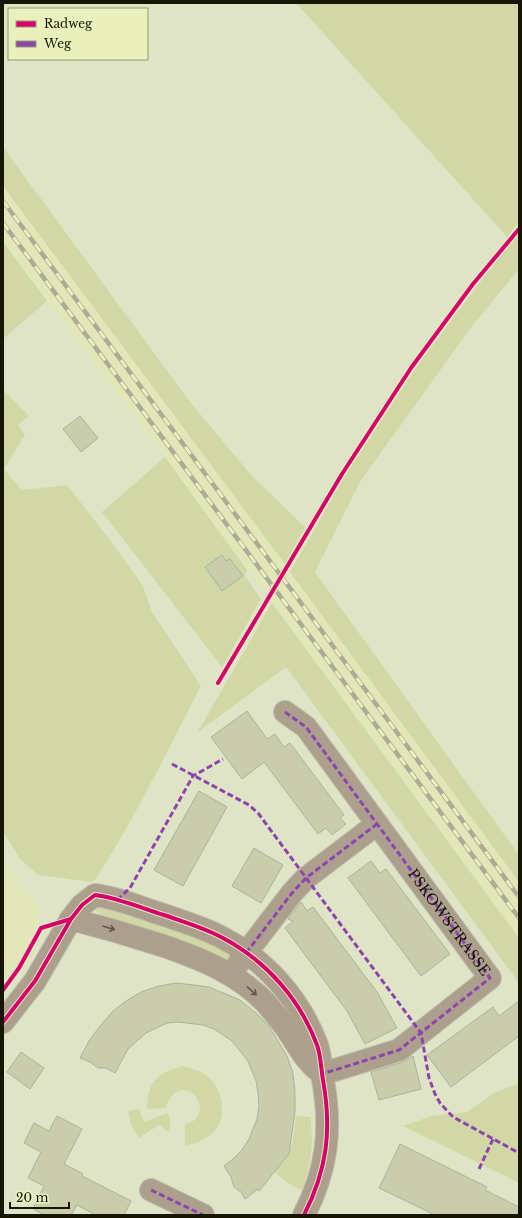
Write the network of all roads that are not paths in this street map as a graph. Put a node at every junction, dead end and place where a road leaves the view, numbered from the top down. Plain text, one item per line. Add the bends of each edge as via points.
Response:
1 (285, 712) dead end
2 (377, 824) junction
3 (71, 919) junction
4 (246, 952) junction
5 (231, 975) junction
6 (3, 1022) edge
7 (322, 1074) junction
8 (151, 1190) dead end
9 (203, 1215) edge
10 (304, 1215) edge

1 - 2 street, PSKOWSTRASSE via 306,727
2 - 4 street via 306,878
2 - 7 street, PSKOWSTRASSE via 490,978 399,1050
3 - 4 street via 82,904 95,895 199,927
3 -> 5 street via 107,928 197,958
3 - 6 street via 35,981
4 - 5 street
4 - 7 street via 266,968 296,1005 318,1046
5 -> 7 street via 265,1003 290,1034 302,1054
7 - 10 street via 328,1112 325,1156 321,1176
8 - 9 street

